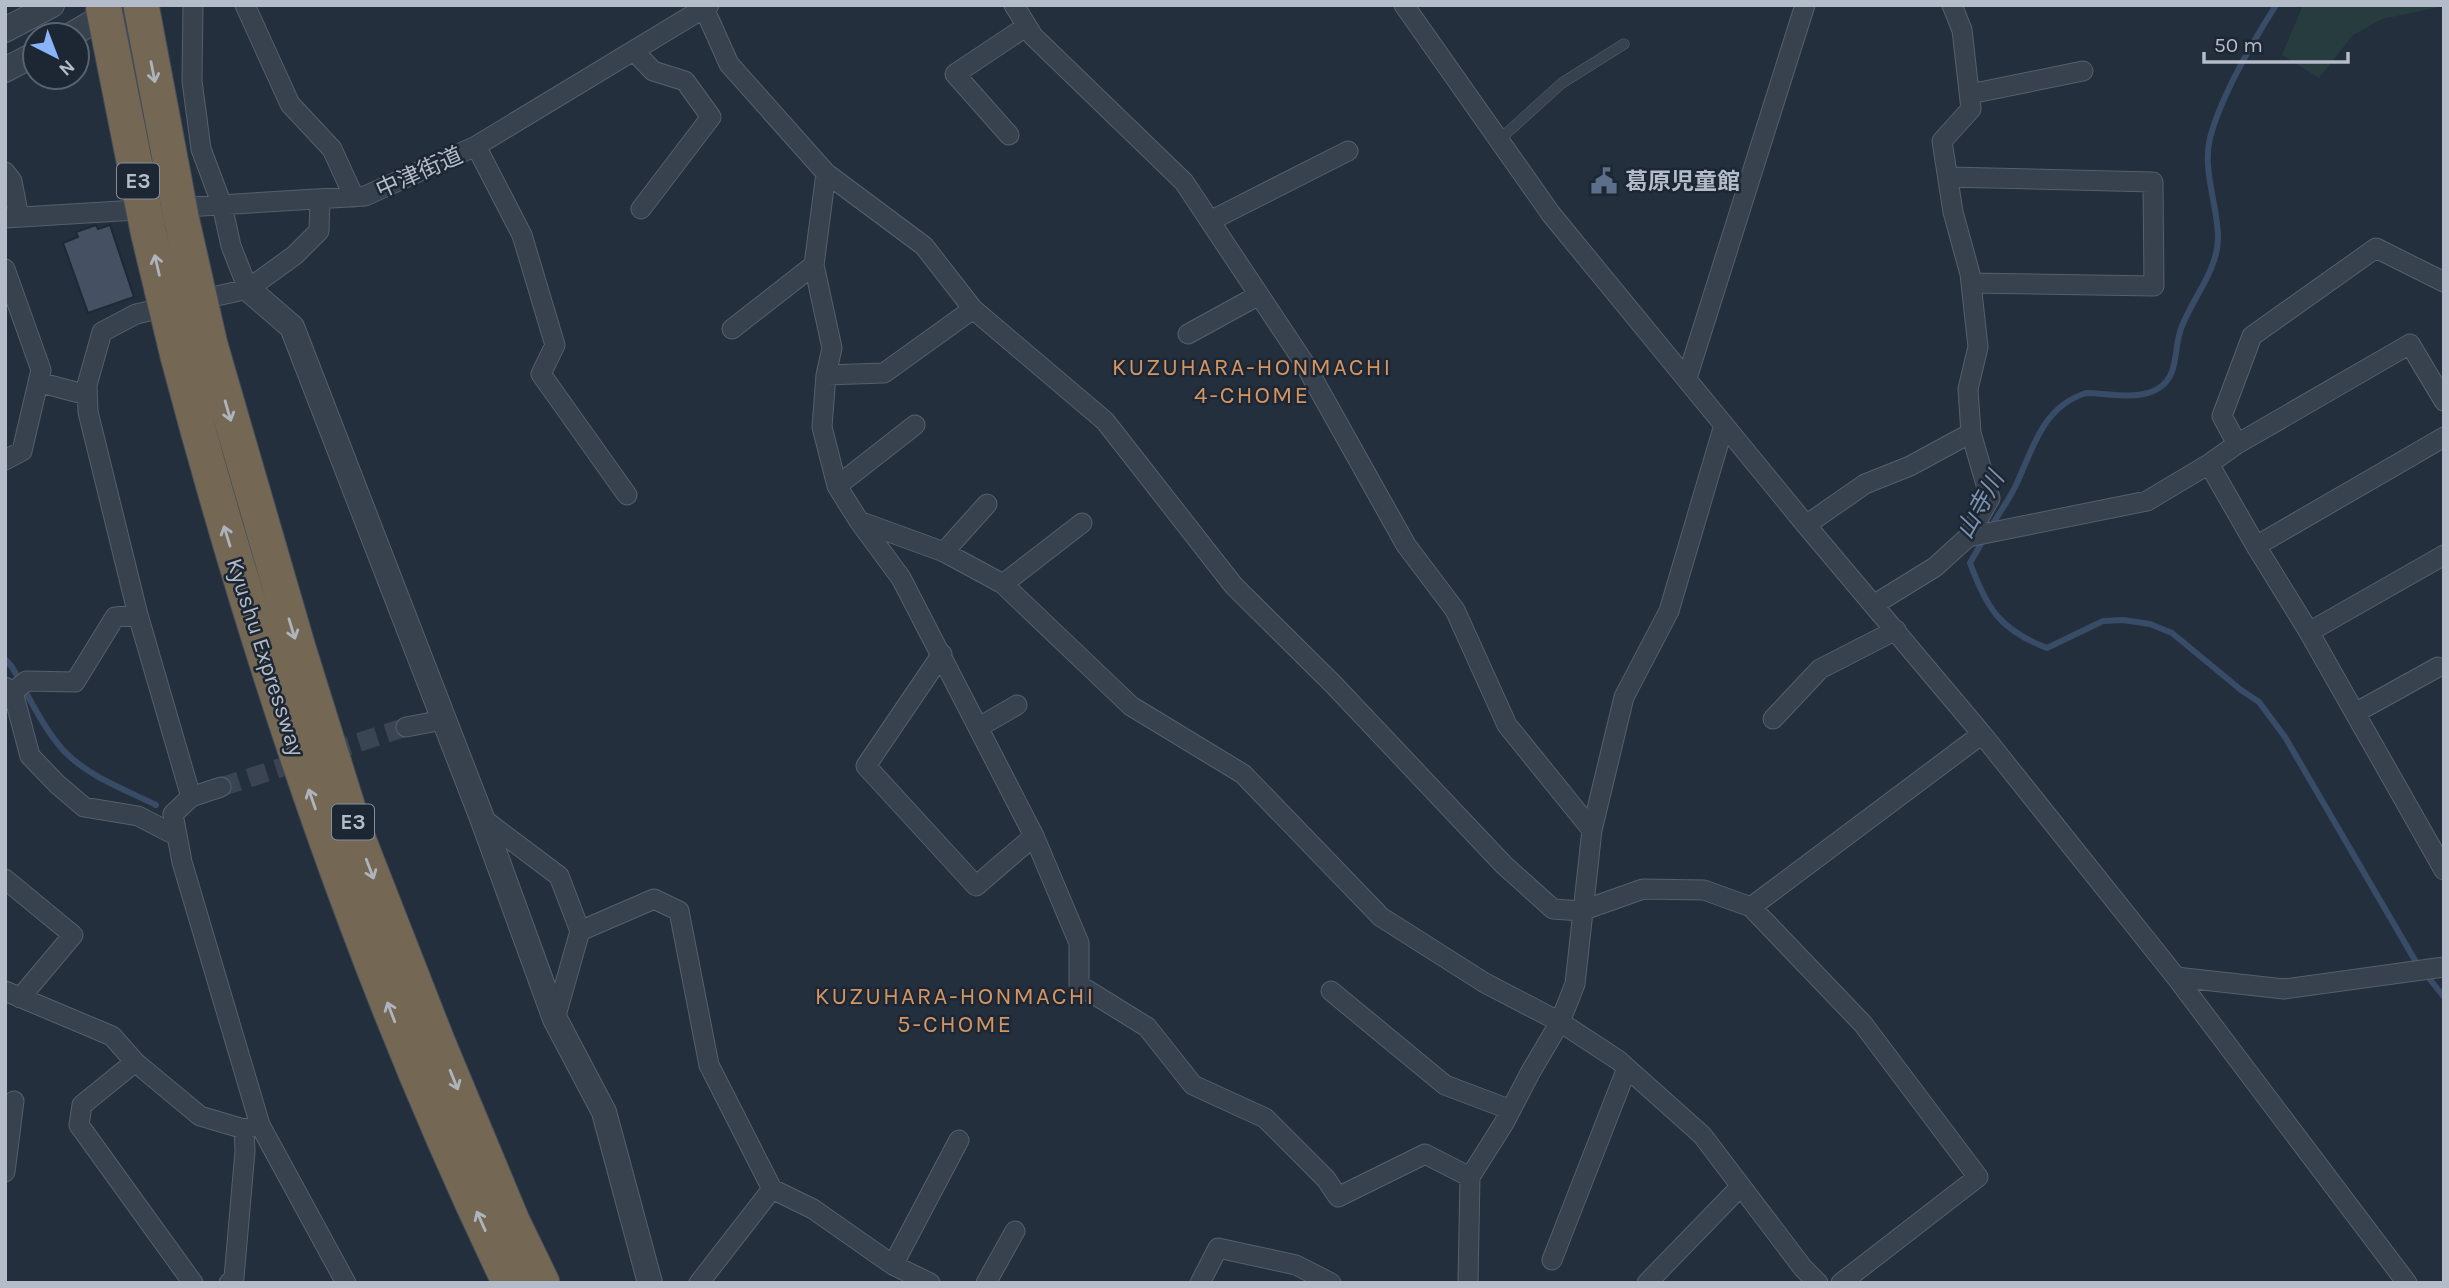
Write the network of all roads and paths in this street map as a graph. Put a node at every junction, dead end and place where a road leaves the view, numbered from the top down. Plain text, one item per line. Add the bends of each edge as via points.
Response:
1 (52, 5) edge
2 (103, 5) edge
3 (122, 5) edge
4 (141, 5) edge
5 (193, 5) edge
6 (245, 5) edge
7 (1014, 5) edge
8 (1404, 5) edge
9 (1805, 5) edge
10 (1952, 5) edge
11 (707, 6) edge
12 (91, 23) edge
13 (1027, 26) junction
14 (5, 30) edge
15 (1624, 44) dead end
16 (634, 51) junction
17 (21, 61) edge
18 (5, 70) edge
19 (2083, 71) dead end
20 (1970, 94) junction
21 (1009, 135) dead end
22 (1499, 141) junction
23 (476, 146) junction
24 (1348, 151) dead end
25 (5, 172) edge
26 (826, 173) junction
27 (1948, 177) junction
28 (354, 197) junction
29 (320, 199) junction
30 (222, 205) junction
31 (641, 209) dead end
32 (12, 217) edge
33 (1210, 221) junction
34 (814, 265) junction
35 (5, 269) edge
36 (2444, 282) edge
37 (1971, 283) junction
38 (248, 289) junction
39 (1259, 295) junction
40 (974, 309) junction
41 (732, 329) dead end
42 (1188, 334) dead end
43 (826, 376) junction
44 (1687, 378) junction
45 (38, 382) junction
46 (87, 396) junction
47 (2444, 401) edge
48 (915, 425) dead end
49 (1724, 425) junction
50 (1971, 433) junction
51 (2444, 437) edge
52 (2237, 444) junction
53 (5, 460) edge
54 (2209, 464) junction
55 (837, 486) junction
56 (627, 495) dead end
57 (987, 504) dead end
58 (859, 522) junction
59 (1082, 523) dead end
60 (1806, 525) junction
61 (1970, 537) junction
62 (2256, 546) junction
63 (944, 552) junction
64 (2444, 555) edge
65 (1003, 584) junction
66 (1875, 604) junction
67 (138, 615) junction
68 (1896, 630) junction
69 (2309, 632) junction
70 (942, 654) junction
71 (2442, 669) edge
72 (8, 692) edge
73 (1017, 705) dead end
74 (2355, 713) junction
75 (1773, 719) dead end
76 (443, 720) junction
77 (407, 727) tunnel mouth
78 (979, 727) junction
79 (1982, 734) junction
80 (221, 787) tunnel mouth
81 (191, 797) junction
82 (482, 818) junction
83 (1591, 830) junction
84 (177, 836) junction
85 (1034, 836) junction
86 (2444, 870) edge
87 (5, 878) edge
88 (1751, 907) junction
89 (1581, 911) junction
90 (580, 931) junction
91 (2440, 967) edge
92 (2176, 977) junction
93 (1331, 991) dead end
94 (13, 995) edge
95 (555, 1019) junction
96 (1560, 1022) junction
97 (135, 1062) junction
98 (1627, 1068) junction
99 (14, 1101) dead end
100 (1511, 1110) junction
101 (252, 1127) junction
102 (959, 1140) dead end
103 (5, 1172) edge
104 (1470, 1177) junction
105 (1741, 1186) junction
106 (772, 1189) junction
107 (1015, 1231) dead end
108 (1552, 1261) dead end
109 (894, 1265) junction
110 (1797, 1275) edge
111 (926, 1282) edge
112 (193, 1283) edge
113 (229, 1283) edge
114 (345, 1283) edge
115 (510, 1283) edge
116 (542, 1283) edge
117 (650, 1283) edge
118 (699, 1283) edge
119 (986, 1283) edge
120 (1200, 1283) edge
121 (1331, 1283) edge
122 (1468, 1283) edge
123 (1647, 1283) edge
124 (1818, 1283) edge
125 (1841, 1283) edge
126 (2407, 1283) edge

1 - 14 street
115 -> 2 highway, Kyushu Expressway / E3, bridge via 407,1055 329,851 265,661 178,356
3 - 12 street
4 -> 116 highway, Kyushu Expressway / E3, bridge via 210,345 356,834 437,1041
5 - 30 street via 192,81 201,149
6 - 28 street via 290,104 332,149
7 - 13 street
8 - 22 street
9 - 44 street
10 - 20 street via 1962,30
11 - 16 street, 中津街道
11 - 26 street via 729,64
13 - 21 street via 956,74
13 - 33 street via 1184,182
15 - 22 lane via 1562,83
16 - 23 street, 中津街道
16 - 31 street via 653,71 685,81 711,117
17 - 18 street
19 - 20 street
20 - 27 street via 1971,109 1942,141
22 - 44 street via 1564,231
23 - 28 street, 中津街道
23 - 56 street via 522,235 555,345 541,374
24 - 33 street
25 - 32 street via 12,181
26 - 34 street
26 - 40 street via 924,246
27 - 37 street
27 - 37 street via 2153,182 2154,286
28 - 29 street, 中津街道
29 - 30 street, 中津街道
29 - 38 street via 319,231
30 - 32 street, 中津街道
30 - 38 street via 231,246
33 - 39 street
34 - 41 street
34 - 43 street via 832,348
35 - 45 street via 41,370
36 - 52 street via 2376,248 2252,336 2222,416
37 - 50 street via 1978,346 1968,389
38 - 46 street via 136,314 102,332
38 - 76 street via 292,327
39 - 42 street
39 - 83 street via 1303,361 1406,545 1455,610 1507,725
40 - 43 street via 884,373
40 - 89 street via 1105,421 1234,586 1504,865 1553,909
43 - 55 street via 822,427
44 - 49 street
45 - 46 street
45 - 53 street via 22,451
46 - 67 street
47 - 52 street via 2410,344
48 - 55 street
49 - 60 street
49 - 83 street via 1669,611 1624,698
50 - 60 street via 1865,484
50 - 61 street via 1990,498
51 - 62 street
52 - 54 street
54 - 61 street via 2147,501
54 - 62 street
55 - 58 street
57 - 63 street
58 - 63 street
58 - 70 street via 901,578
59 - 65 street
60 - 66 street
61 - 66 street via 1935,567
62 - 69 street
63 - 65 street
64 - 69 street
65 - 96 street via 1131,706 1243,774 1381,917 1485,983
66 - 68 street
67 - 72 street via 115,617 75,682 26,681
67 - 81 street
68 - 75 street via 1820,669
68 - 79 street
69 - 74 street
70 - 78 street
70 - 85 street via 866,766 976,886
71 - 74 street
72 - 84 street via 30,756 57,784 84,807 138,816
73 - 78 street
74 - 86 street
76 - 77 street
76 - 82 street
78 - 85 street
79 - 88 street
79 - 92 street
80 - 81 street
81 - 84 street via 173,814
82 - 90 street via 559,876
82 - 95 street
83 - 89 street
84 - 101 street
85 - 104 street via 1079,943 1079,985 1147,1027 1193,1085 1265,1118 1338,1197 1425,1154
87 - 94 street via 73,935
88 - 89 street via 1704,890 1643,890
88 - 125 street via 1863,1024 1978,1177
89 - 96 street via 1575,984
90 - 95 street
90 - 106 street via 654,899 679,911 709,1065
91 - 92 street via 2284,989
92 - 126 street
93 - 100 street via 1445,1084
94 - 97 street via 112,1036
95 - 117 street via 604,1112
96 - 98 street
96 - 100 street
97 - 101 street via 200,1116
97 - 112 street via 82,1105 79,1125
98 - 105 street via 1702,1135
98 - 108 street
99 - 103 street
100 - 104 street
101 - 113 street via 245,1152 234,1278
101 - 114 street
102 - 109 street
104 - 122 street
105 - 110 street
105 - 123 street
106 - 109 street via 813,1209
106 - 118 street
107 - 119 street
109 - 111 street
110 - 124 street
120 - 121 street via 1218,1248 1296,1265

